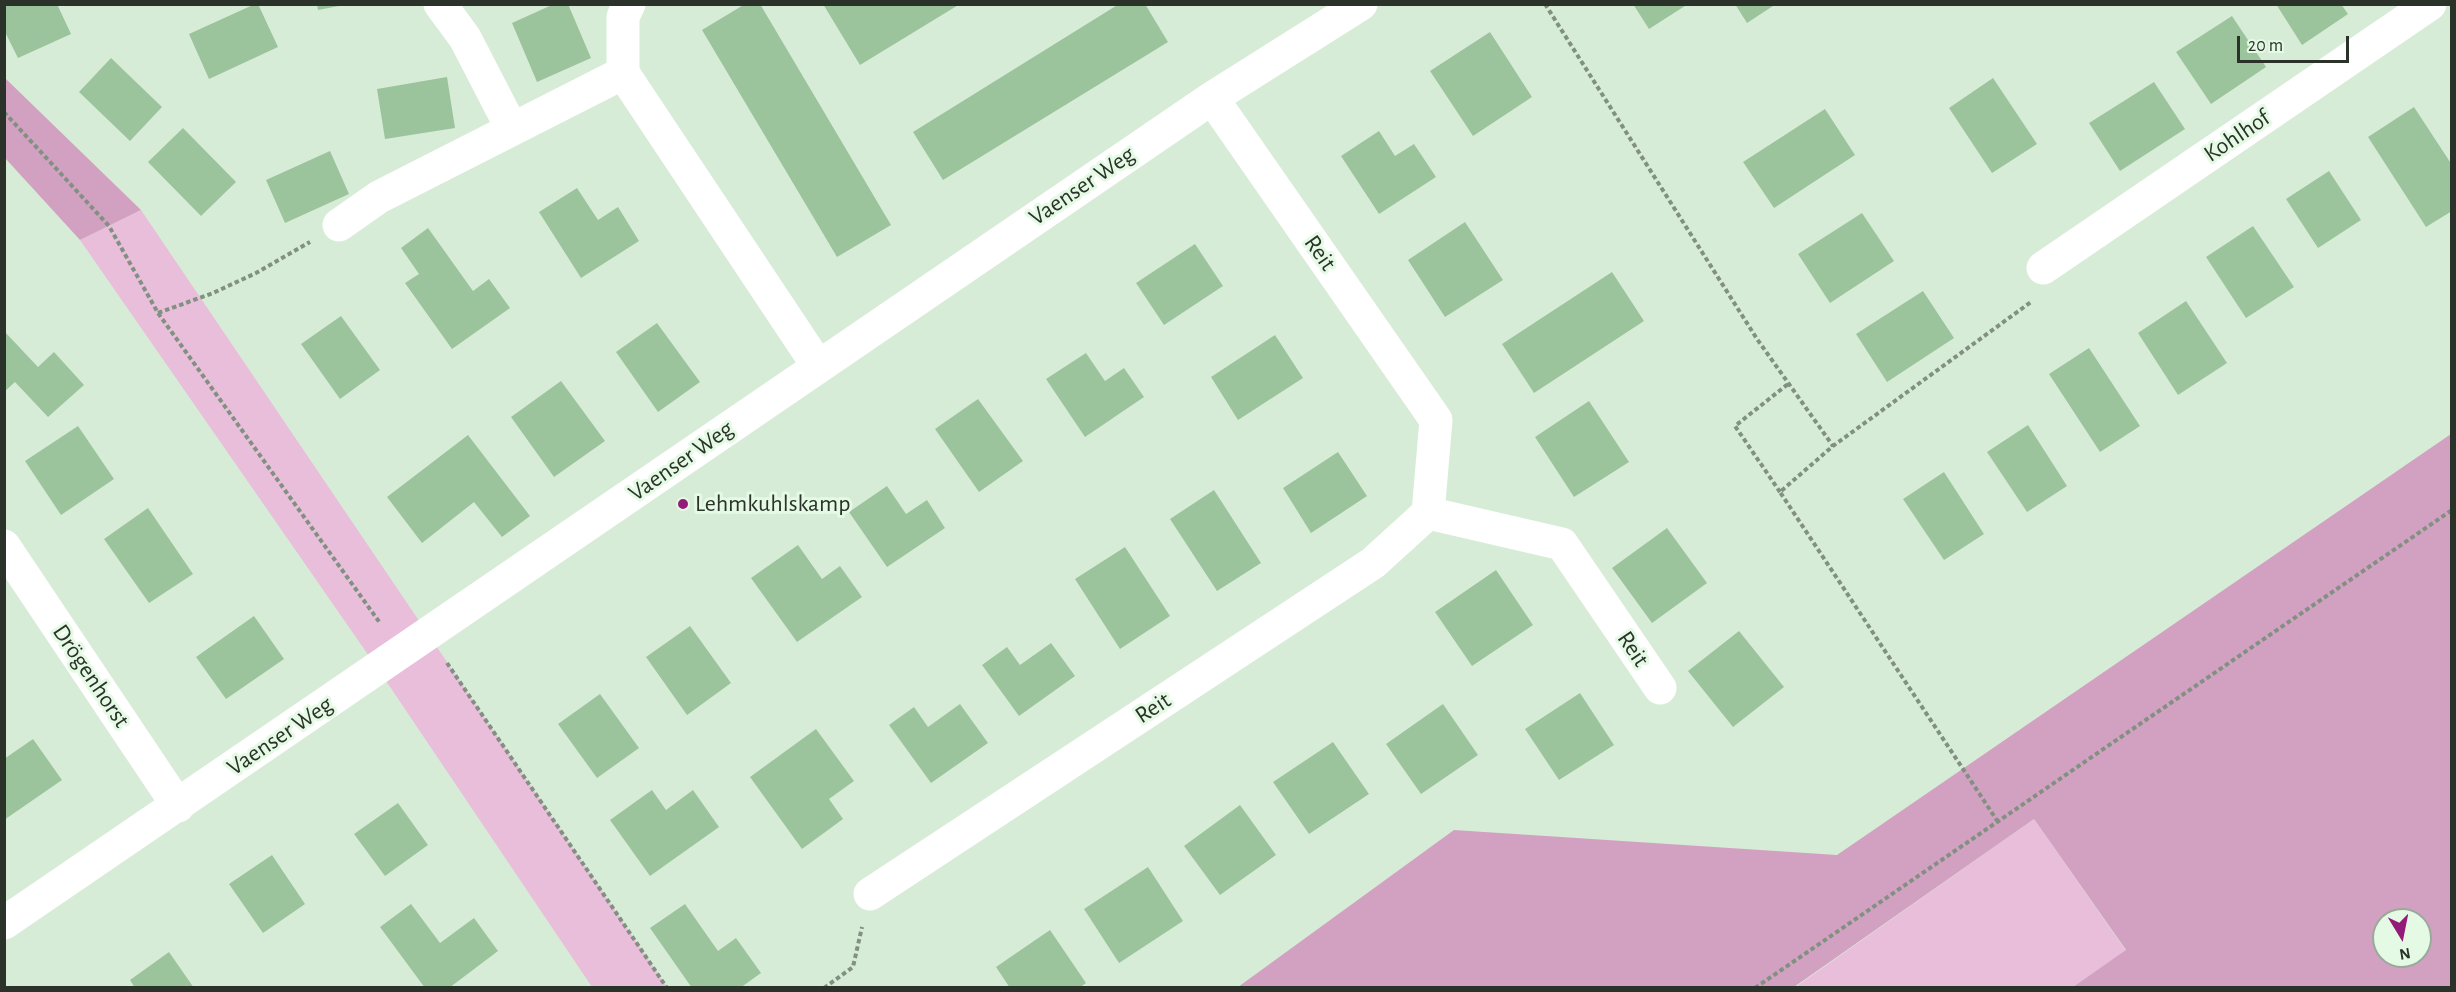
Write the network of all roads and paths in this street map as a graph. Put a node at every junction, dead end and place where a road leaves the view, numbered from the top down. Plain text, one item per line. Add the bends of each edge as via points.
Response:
1 (440, 4) edge
2 (629, 4) edge
3 (1361, 4) edge
4 (1545, 4) edge
5 (2430, 4) edge
6 (623, 73) junction
7 (1212, 98) junction
8 (4, 112) edge
9 (512, 129) junction
10 (339, 225) joint
11 (2043, 268) joint
12 (158, 313) junction
13 (818, 366) junction
14 (1788, 384) junction
15 (1833, 447) junction
16 (1780, 492) junction
17 (2451, 510) edge
18 (1428, 513) junction
19 (4, 546) edge
20 (428, 634) junction
21 (401, 653) junction
22 (1660, 688) dead end
23 (178, 806) junction
24 (1998, 822) junction
25 (870, 894) joint
26 (4, 923) edge
27 (667, 987) edge
28 (824, 987) edge
29 (1755, 987) edge

1 - 9 street via 465,38
2 - 6 street via 623,17
3 - 7 street, Vaenser Weg
4 - 14 path
5 - 11 street, Kohlhof
6 - 9 street
6 - 13 street
7 - 13 street, Vaenser Weg
7 - 18 street, Reit via 1436,420
8 - 12 path via 109,226
9 - 10 street via 379,197
10 - 12 path via 256,273
11 - 15 path via 2034,300
12 - 21 path
13 - 20 street, Vaenser Weg
14 - 15 path
14 - 16 path via 1735,426
15 - 16 path
16 - 24 path
17 - 24 path
18 - 22 street, Reit via 1562,544
18 - 25 street, Reit via 1373,563
19 - 23 street, Drögenhorst
20 - 21 street, Vaenser Weg
20 - 27 path
21 - 23 street, Vaenser Weg
23 - 26 street, Vaenser Weg
24 - 29 path
25 - 28 path via 853,967

